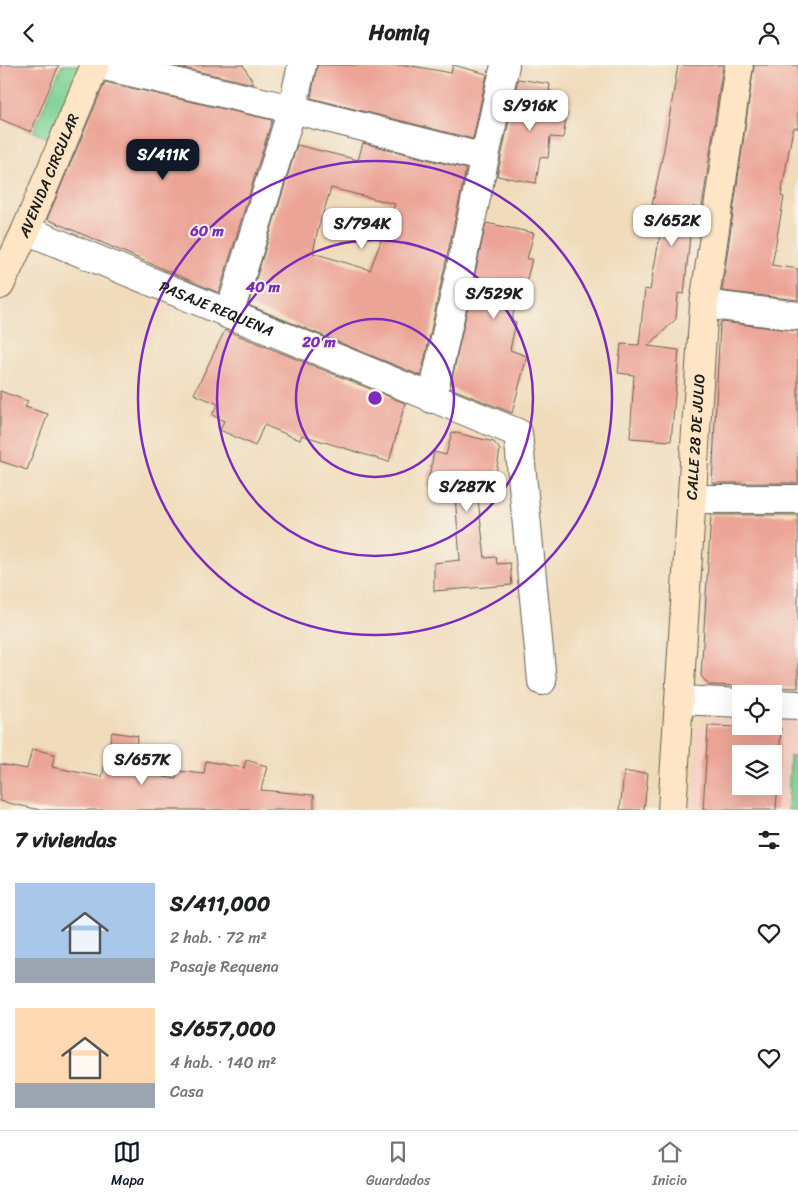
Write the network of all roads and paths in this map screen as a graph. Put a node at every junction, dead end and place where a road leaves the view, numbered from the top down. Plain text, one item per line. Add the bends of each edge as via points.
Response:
1 (95, 65) edge
2 (100, 65) edge
3 (302, 65) edge
4 (505, 65) edge
5 (739, 65) edge
6 (292, 109) junction
7 (485, 157) junction
8 (26, 230) junction
9 (0, 285) edge
10 (704, 304) junction
11 (229, 315) junction
12 (798, 316) edge
13 (432, 399) junction
14 (692, 499) junction
15 (798, 499) edge
16 (542, 681) dead end
17 (680, 700) junction
18 (732, 703) edge
19 (782, 704) edge
20 (798, 705) edge
21 (672, 810) edge

1 - 8 street, AVENIDA CIRCULAR
2 - 6 street
3 - 6 street
4 - 7 street
5 - 10 street, CALLE 28 DE JULIO
6 - 7 street
6 - 11 street
7 - 13 street
8 - 9 street, AVENIDA CIRCULAR
8 - 11 street, PASAJE REQUENA
10 - 12 street
10 - 14 street, CALLE 28 DE JULIO
11 - 13 street, PASAJE REQUENA
13 - 16 street, PASAJE REQUENA via 518,433
14 - 15 street
14 - 17 street, CALLE 28 DE JULIO
17 - 18 street
17 - 21 street, CALLE 28 DE JULIO
19 - 20 street

